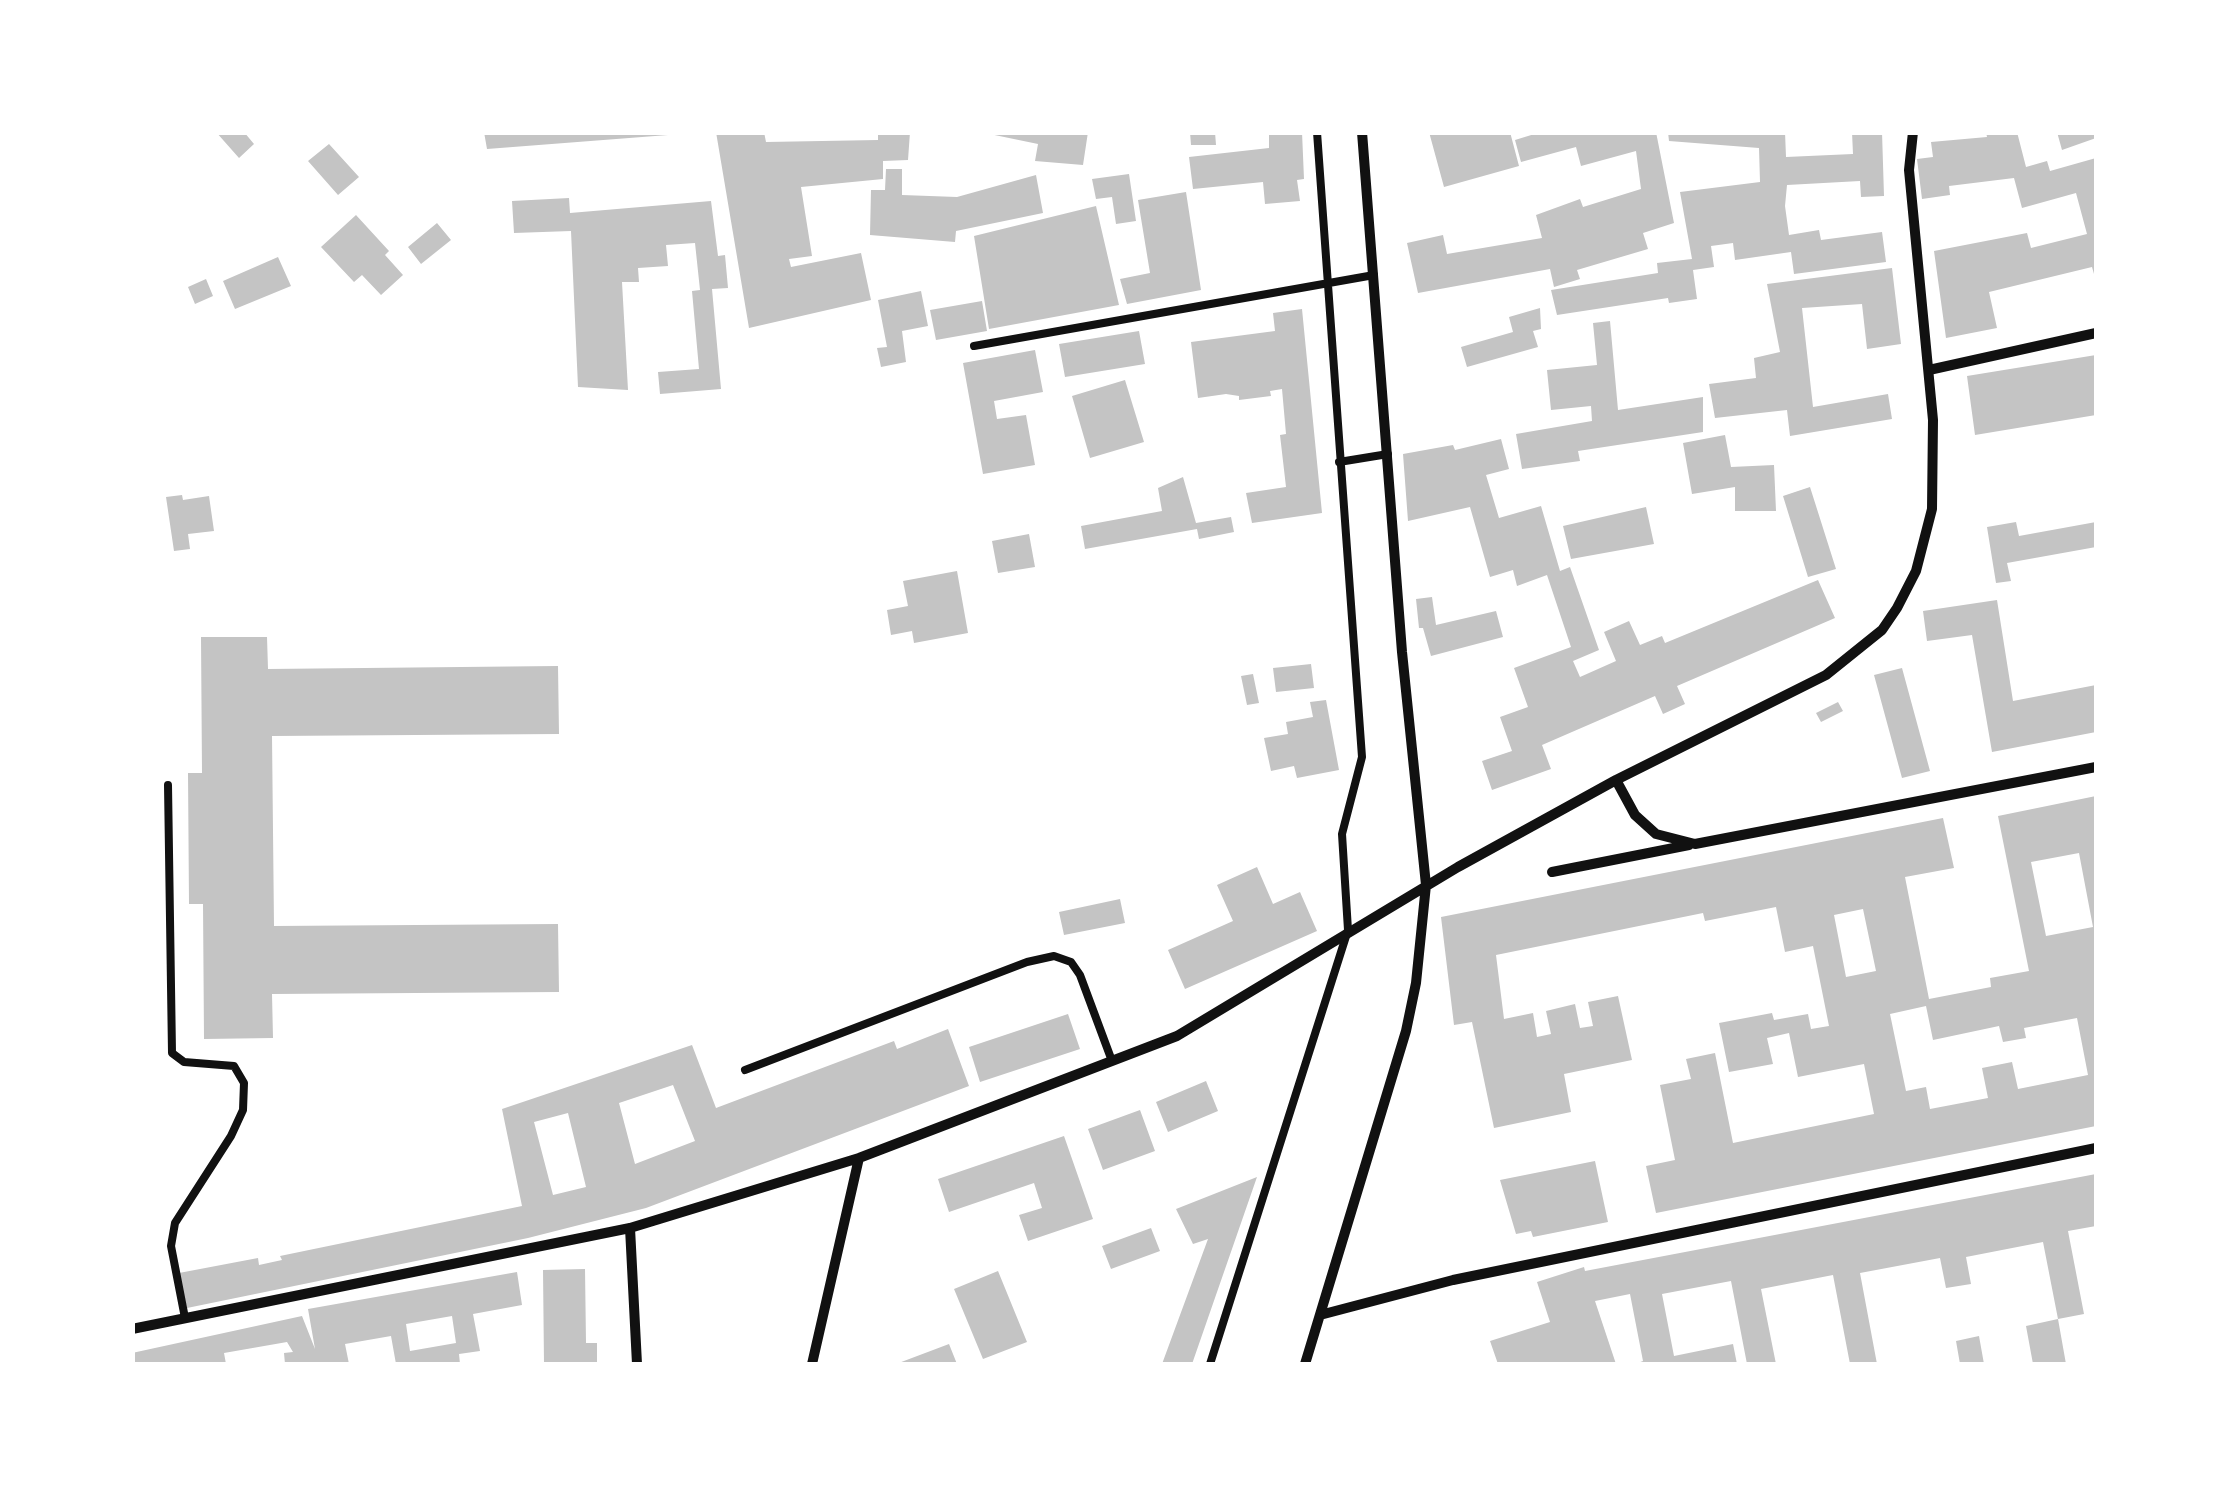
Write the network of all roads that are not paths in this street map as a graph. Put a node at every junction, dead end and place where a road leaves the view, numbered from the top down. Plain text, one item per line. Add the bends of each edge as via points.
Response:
1 (1316, 132) edge
2 (1362, 132) edge
3 (1913, 132) edge
4 (1374, 276) junction
5 (1326, 284) junction
6 (2096, 333) edge
7 (974, 346) dead end
8 (1929, 370) junction
9 (1388, 454) junction
10 (1339, 462) junction
11 (2096, 767) edge
12 (1616, 780) junction
13 (168, 785) dead end
14 (1695, 844) junction
15 (1552, 872) dead end
16 (1426, 885) junction
17 (1348, 930) junction
18 (1112, 1061) junction
19 (745, 1070) dead end
20 (2096, 1148) edge
21 (858, 1158) junction
22 (630, 1228) junction
23 (1320, 1315) junction
24 (184, 1318) junction
25 (132, 1328) edge
26 (637, 1364) edge
27 (812, 1364) edge
28 (1210, 1364) edge
29 (1305, 1364) edge

1 - 5 lane
2 - 4 street
3 - 8 street via 1911,201
4 - 5 lane
4 - 9 street
5 - 7 lane
5 - 10 lane
6 - 8 street
8 - 12 street via 1932,508 1916,571 1882,630 1826,675
9 - 10 lane
9 - 16 street
10 - 17 lane via 1362,757 1342,834
11 - 14 street
12 - 14 street via 1635,816 1656,834
12 - 16 street
13 - 24 lane via 172,1053 184,1062 234,1066 244,1083 243,1110 176,1223 170,1246
14 - 15 street
16 - 17 street
16 - 23 street via 1406,1031
17 - 18 street via 1177,1036
17 - 28 lane
18 - 19 lane via 1080,975 1071,962 1054,956
18 - 21 street
20 - 23 street via 1454,1280
21 - 22 street
21 - 27 street
22 - 24 street
22 - 26 street
23 - 29 street
24 - 25 street

